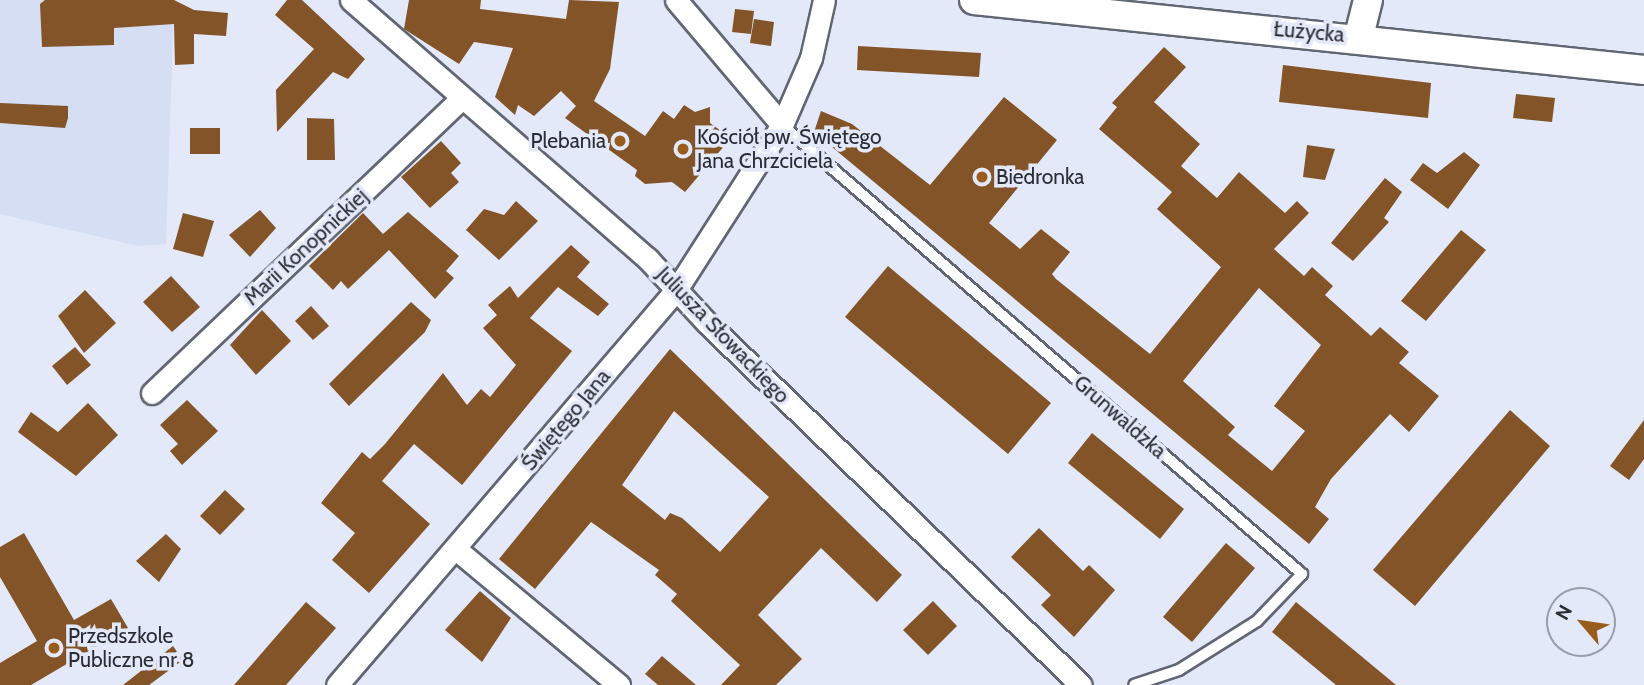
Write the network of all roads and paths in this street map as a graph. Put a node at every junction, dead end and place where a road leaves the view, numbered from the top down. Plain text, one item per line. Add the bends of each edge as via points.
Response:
1 (351, 0) edge
2 (676, 0) edge
3 (824, 0) edge
4 (974, 0) edge
5 (1368, 0) edge
6 (1359, 36) junction
7 (1639, 64) edge
8 (459, 101) junction
9 (782, 125) junction
10 (676, 290) junction
11 (152, 393) dead end
12 (457, 550) junction
13 (337, 685) edge
14 (619, 685) edge
15 (1081, 685) edge
16 (1134, 685) edge

1 - 8 street, Juliusza Słowackiego
2 - 9 street, Grunwaldzka
3 - 9 street via 811,58
4 - 6 main road, Łużycka
5 - 6 main road
6 - 7 main road, Łużycka
8 - 10 street, Juliusza Słowackiego via 648,259
8 - 11 street, Marii Konopnickiej
9 - 10 street
9 - 16 lane, Grunwaldzka via 1302,574 1257,621 1179,670
10 - 12 street, Świętego Jana
10 - 15 street, Juliusza Słowackiego
12 - 13 street, Świętego Jana
12 - 14 street

